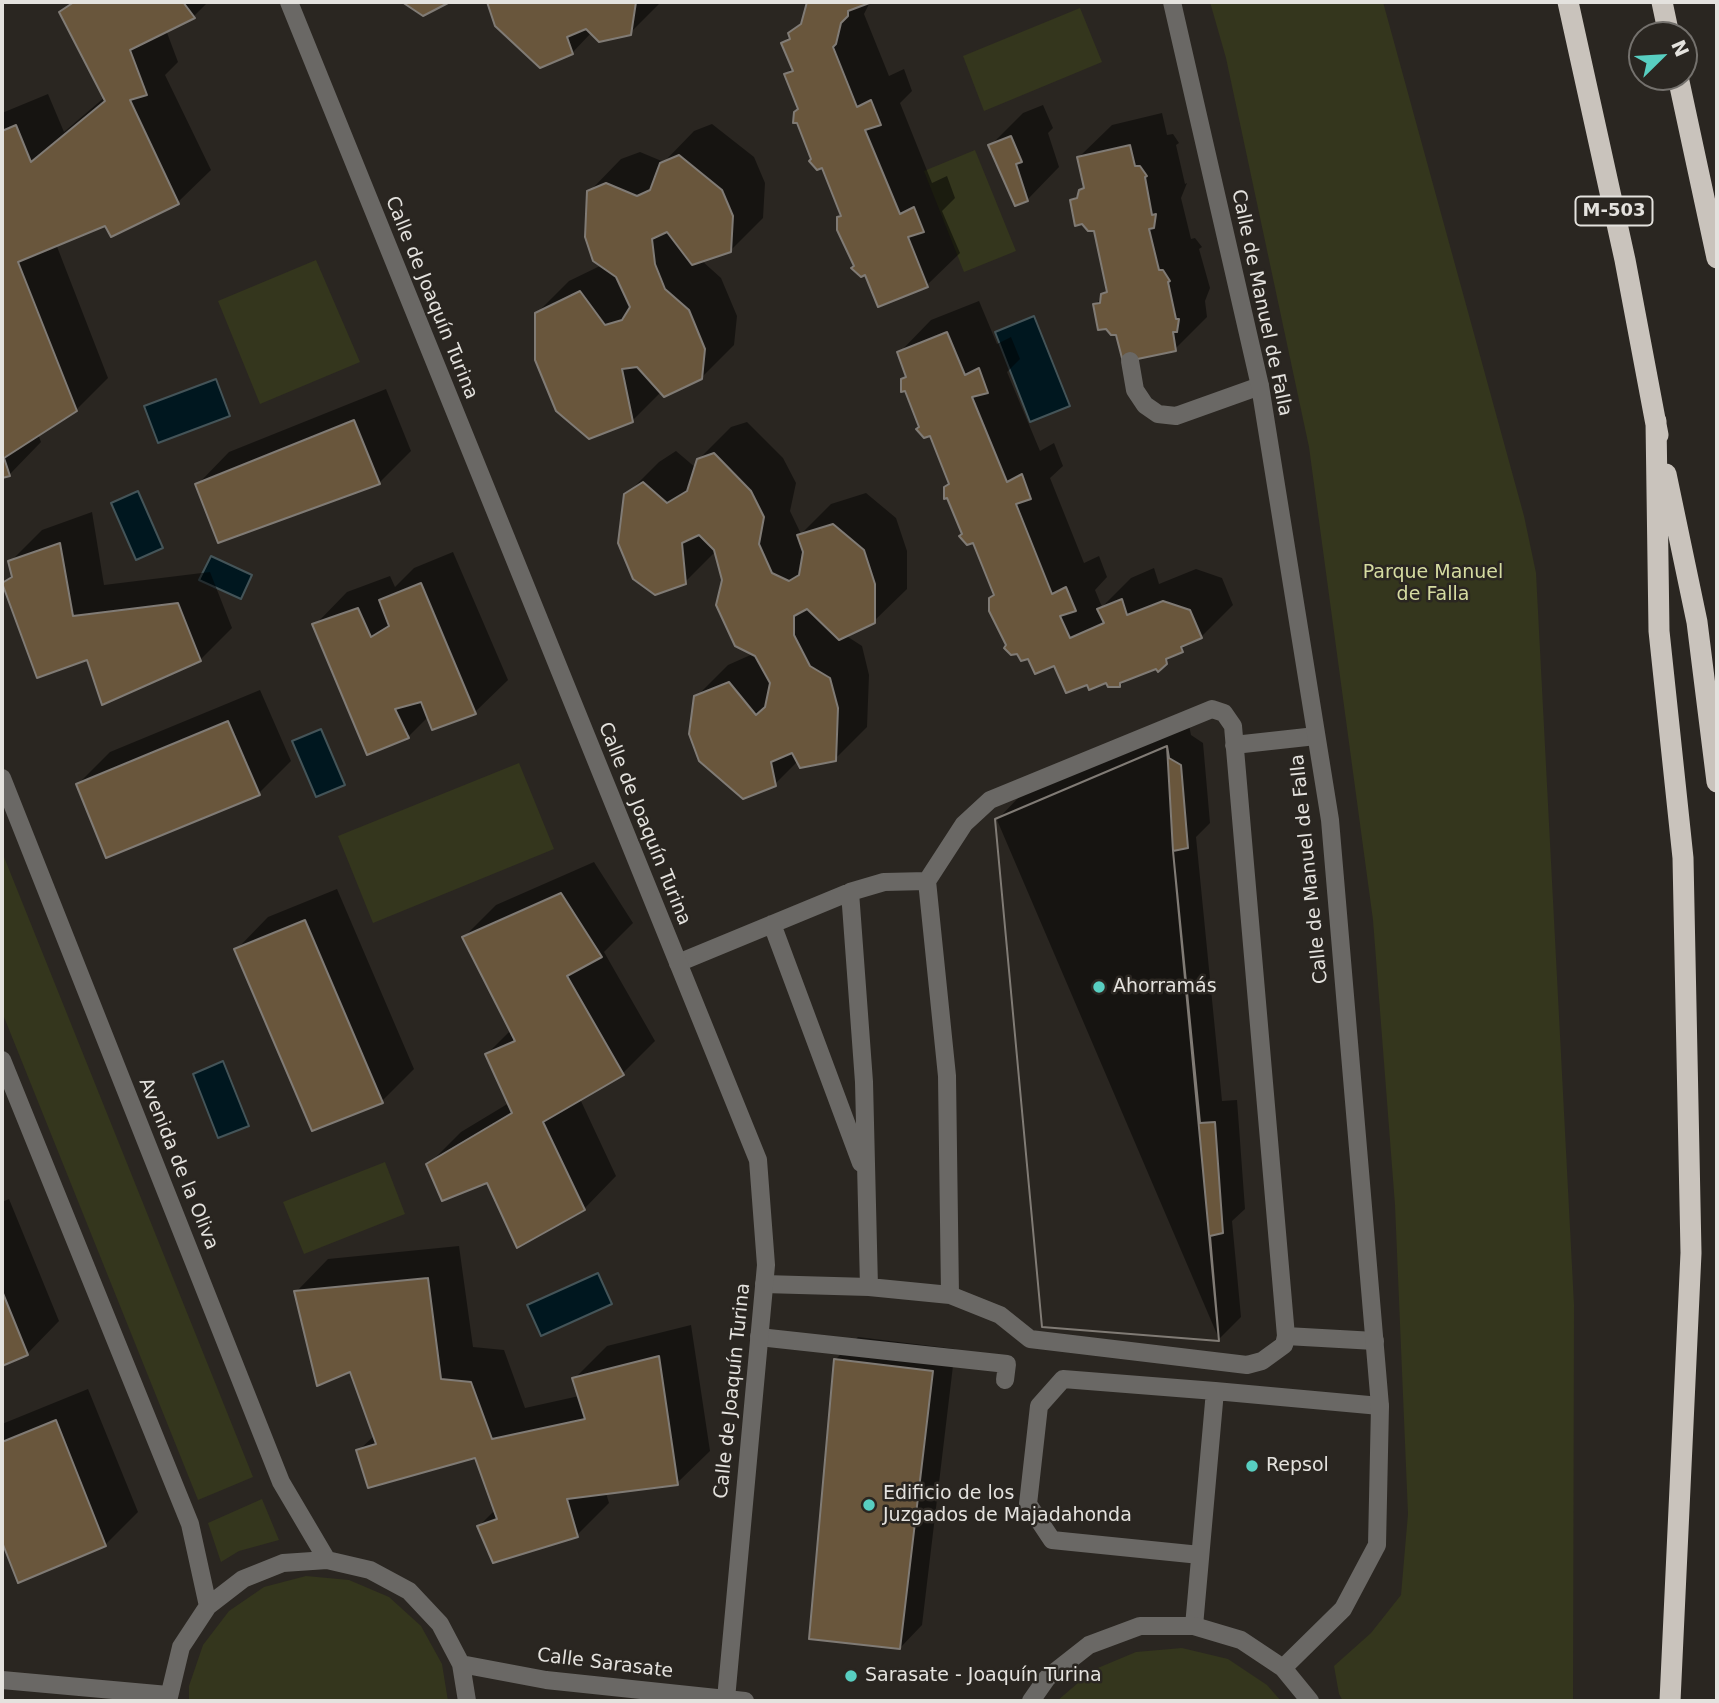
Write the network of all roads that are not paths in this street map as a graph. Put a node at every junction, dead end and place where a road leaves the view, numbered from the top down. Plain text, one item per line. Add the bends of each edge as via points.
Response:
1 (289, 2) edge
2 (1172, 2) edge
3 (1568, 2) edge
4 (1662, 2) edge
5 (1666, 21) edge
6 (1681, 91) edge
7 (1717, 258) edge
8 (1130, 361) dead end
9 (1260, 386) junction
10 (1656, 421) junction
11 (1316, 736) junction
12 (1234, 745) junction
13 (2, 778) edge
14 (1717, 782) edge
15 (927, 881) junction
16 (850, 892) junction
17 (772, 923) junction
18 (678, 963) junction
19 (2, 1060) edge
20 (867, 1178) junction
21 (764, 1284) junction
22 (869, 1287) junction
23 (950, 1295) junction
24 (1286, 1336) junction
25 (759, 1337) junction
26 (1375, 1341) junction
27 (1005, 1380) dead end
28 (1215, 1391) junction
29 (1380, 1406) junction
30 (1200, 1555) junction
31 (327, 1560) junction
32 (208, 1606) junction
33 (1194, 1626) junction
34 (461, 1664) junction
35 (1283, 1668) junction
36 (2, 1680) edge
37 (168, 1698) edge
38 (726, 1699) junction
39 (467, 1701) edge
40 (745, 1701) edge
41 (1031, 1701) edge
42 (1310, 1701) edge
43 (1670, 1701) edge

1 - 18 street, Calle de Joaquín Turina
2 - 9 street, Calle de Manuel de Falla
3 - 10 highway, M-503
4 - 5 highway
6 - 7 highway
8 - 9 street via 1135,390 1158,414 1176,416
9 - 11 street, Calle de Manuel de Falla
10 - 14 highway, M-503 via 1697,622
10 - 43 highway via 1659,631 1683,858 1691,1253
11 - 12 street
11 - 26 street, Calle de Manuel de Falla via 1330,820
12 - 15 street via 1233,726 1224,713 1212,709 990,800 964,824
12 - 24 street
13 - 31 street, Avenida de la Oliva via 282,1482
15 - 16 street via 884,882
15 - 23 street via 947,1076
16 - 17 street
16 - 20 street
17 - 18 street
17 - 20 street
18 - 21 street, Calle de Joaquín Turina via 758,1160
19 - 32 street via 190,1524
20 - 22 street
21 - 22 street
21 - 25 street, Calle de Joaquín Turina
22 - 23 street
23 - 24 street via 1000,1315 1030,1339 1247,1365 1279,1351
24 - 26 street
25 - 27 street via 963,1367 1007,1364
25 - 38 street, Calle de Joaquín Turina
26 - 29 street, Calle de Manuel de Falla
28 - 29 street
28 - 30 street
28 - 30 street via 1063,1379 1038,1406 1028,1504 1052,1540
29 - 35 street, Calle de Manuel de Falla via 1377,1545 1343,1609
30 - 33 street
31 - 32 street via 283,1563 243,1579
31 - 34 street via 370,1570 409,1591 440,1624
32 - 37 street via 181,1647
33 - 35 street via 1241,1640
33 - 41 street via 1140,1626 1089,1644 1047,1678
34 - 38 street, Calle Sarasate via 546,1680
34 - 39 street
35 - 42 street
36 - 37 street
38 - 40 street, Calle Sarasate

